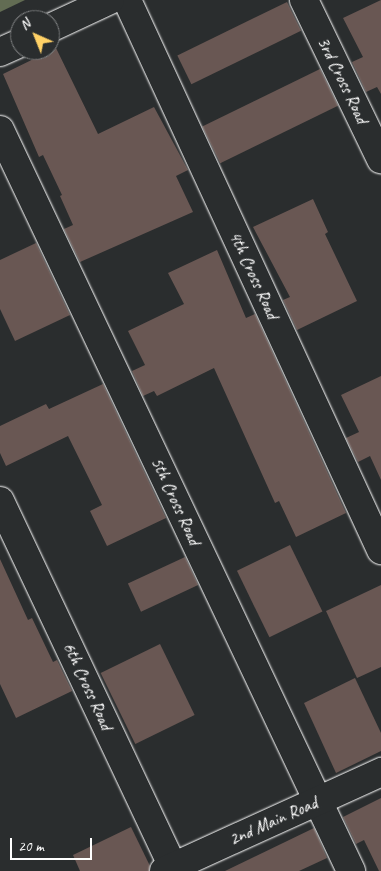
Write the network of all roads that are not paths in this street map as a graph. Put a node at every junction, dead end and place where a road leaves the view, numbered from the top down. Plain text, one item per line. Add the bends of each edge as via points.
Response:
1 (110, 0) edge
2 (127, 0) edge
3 (304, 0) edge
4 (60, 23) edge
5 (0, 130) edge
6 (381, 159) edge
7 (0, 501) edge
8 (381, 550) edge
9 (381, 772) edge
10 (318, 800) junction
11 (171, 869) edge
12 (351, 871) edge

1 - 4 street
2 - 8 street, 4th Cross Road
3 - 6 street, 3rd Cross Road
5 - 10 street, 5th Cross Road
7 - 11 street, 6th Cross Road
9 - 10 street, 2nd Main Road
10 - 11 street, 2nd Main Road
10 - 12 street, 5th Cross Road

